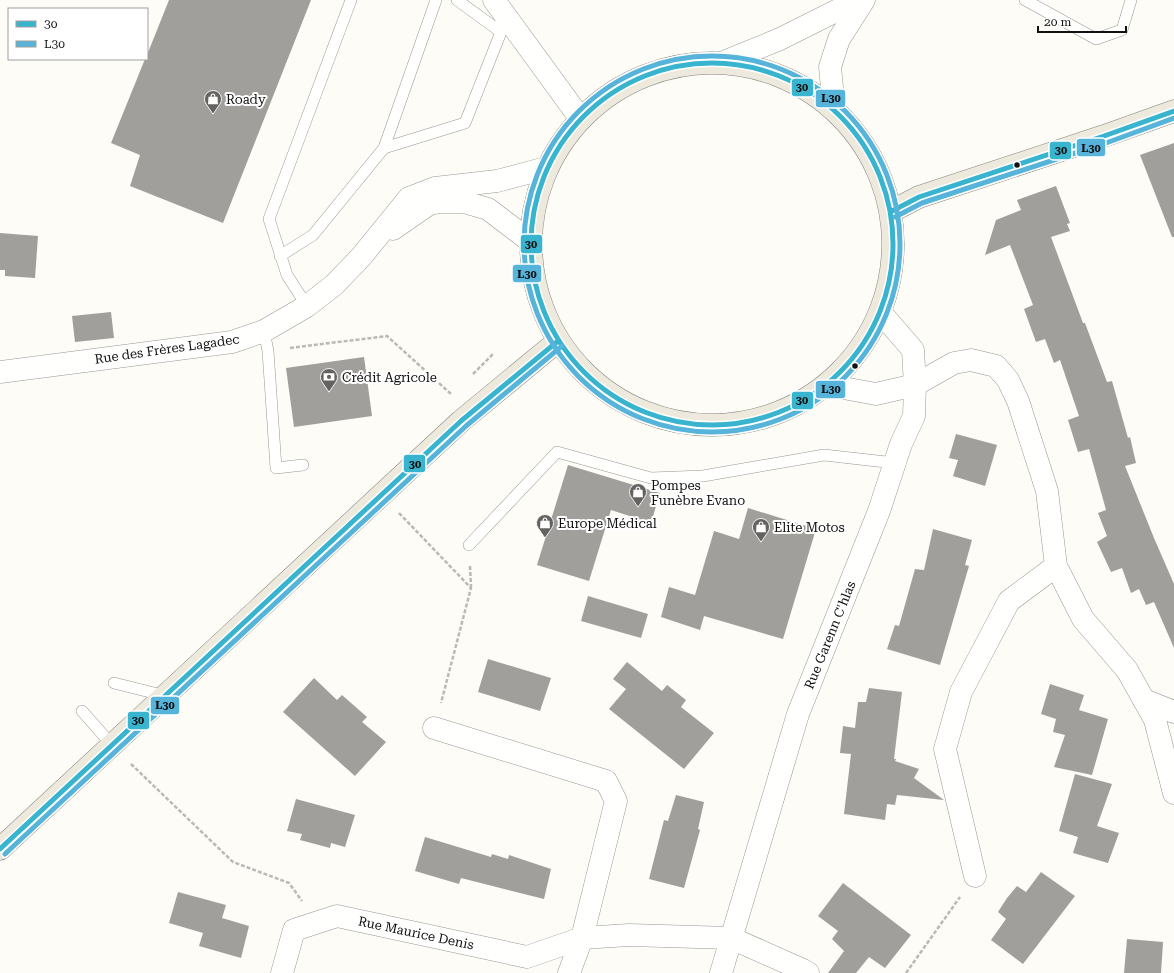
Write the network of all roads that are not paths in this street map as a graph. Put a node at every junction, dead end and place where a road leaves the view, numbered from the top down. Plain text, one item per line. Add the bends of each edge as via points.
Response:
1 (351, 0) edge
2 (436, 0) edge
3 (457, 0) edge
4 (494, 0) edge
5 (858, 0) edge
6 (864, 0) edge
7 (1025, 0) edge
8 (1131, 0) edge
9 (724, 62) junction
10 (834, 108) junction
11 (1174, 111) edge
12 (580, 118) junction
13 (384, 148) junction
14 (546, 168) junction
15 (892, 211) junction
16 (530, 241) junction
17 (372, 243) junction
18 (280, 256) junction
19 (307, 306) junction
20 (881, 313) junction
21 (266, 341) junction
22 (558, 341) junction
23 (0, 372) edge
24 (827, 385) junction
25 (915, 385) junction
26 (895, 463) junction
27 (303, 465) dead end
28 (469, 545) dead end
29 (1056, 566) junction
30 (114, 683) dead end
31 (166, 696) junction
32 (1144, 700) junction
33 (82, 711) dead end
34 (1174, 712) edge
35 (434, 728) road end
36 (112, 745) junction
37 (1174, 793) edge
38 (0, 849) edge
39 (975, 876) road end
40 (582, 938) junction
41 (731, 938) junction
42 (282, 973) edge
43 (569, 973) edge
44 (721, 973) edge
45 (808, 973) edge

1 - 18 lane via 268,219
2 - 13 lane
3 - 13 lane via 501,32 464,123
4 - 12 street
5 - 9 street
6 - 10 street via 839,39 830,67
7 - 8 lane via 1096,39 1122,30
9 - 10 main road via 783,76
9 - 12 main road via 671,66 621,86
10 - 15 main road via 871,155
11 - 15 main road via 919,197
12 - 14 main road
13 - 18 lane via 313,234
14 - 16 main road
14 - 17 street, Rue des Frères Lagadec via 498,181 435,188 409,198
15 - 20 main road via 894,263
16 - 17 street, Rue des Frères Lagadec via 488,209 464,202 441,202 429,204
16 - 22 main road via 537,293
17 - 19 street, Rue des Frères Lagadec via 334,285
18 - 19 lane via 287,275
19 - 21 street, Rue des Frères Lagadec
20 - 24 main road via 859,353
20 - 25 street, Rue Garenn C'hlas via 913,350
21 - 23 street, Rue des Frères Lagadec via 232,342
21 - 27 lane via 276,468
22 - 24 main road via 599,387 653,416 714,426 774,415
22 - 31 main road via 461,421
24 - 25 street via 876,394
25 - 26 street, Rue Garenn C'hlas via 914,416
25 - 29 street via 954,363 971,360 996,366 1008,380 1018,401 1047,491
26 - 28 lane via 824,455 704,476 651,478 557,452
26 - 41 street, Rue Garenn C'hlas via 879,511 798,714
29 - 32 street via 1083,619 1127,670
29 - 39 street via 1009,602 961,692 945,749
30 - 31 lane
31 - 36 main road
32 - 34 street
32 - 37 street via 1155,720
33 - 36 lane
35 - 40 street via 606,781 616,801
36 - 38 main road
40 - 41 street, Rue Maurice Denis via 629,935
40 - 42 street, Rue Maurice Denis via 527,956 337,916 294,930
40 - 43 street
41 - 44 street, Rue Garenn C'hlas
41 - 45 street

